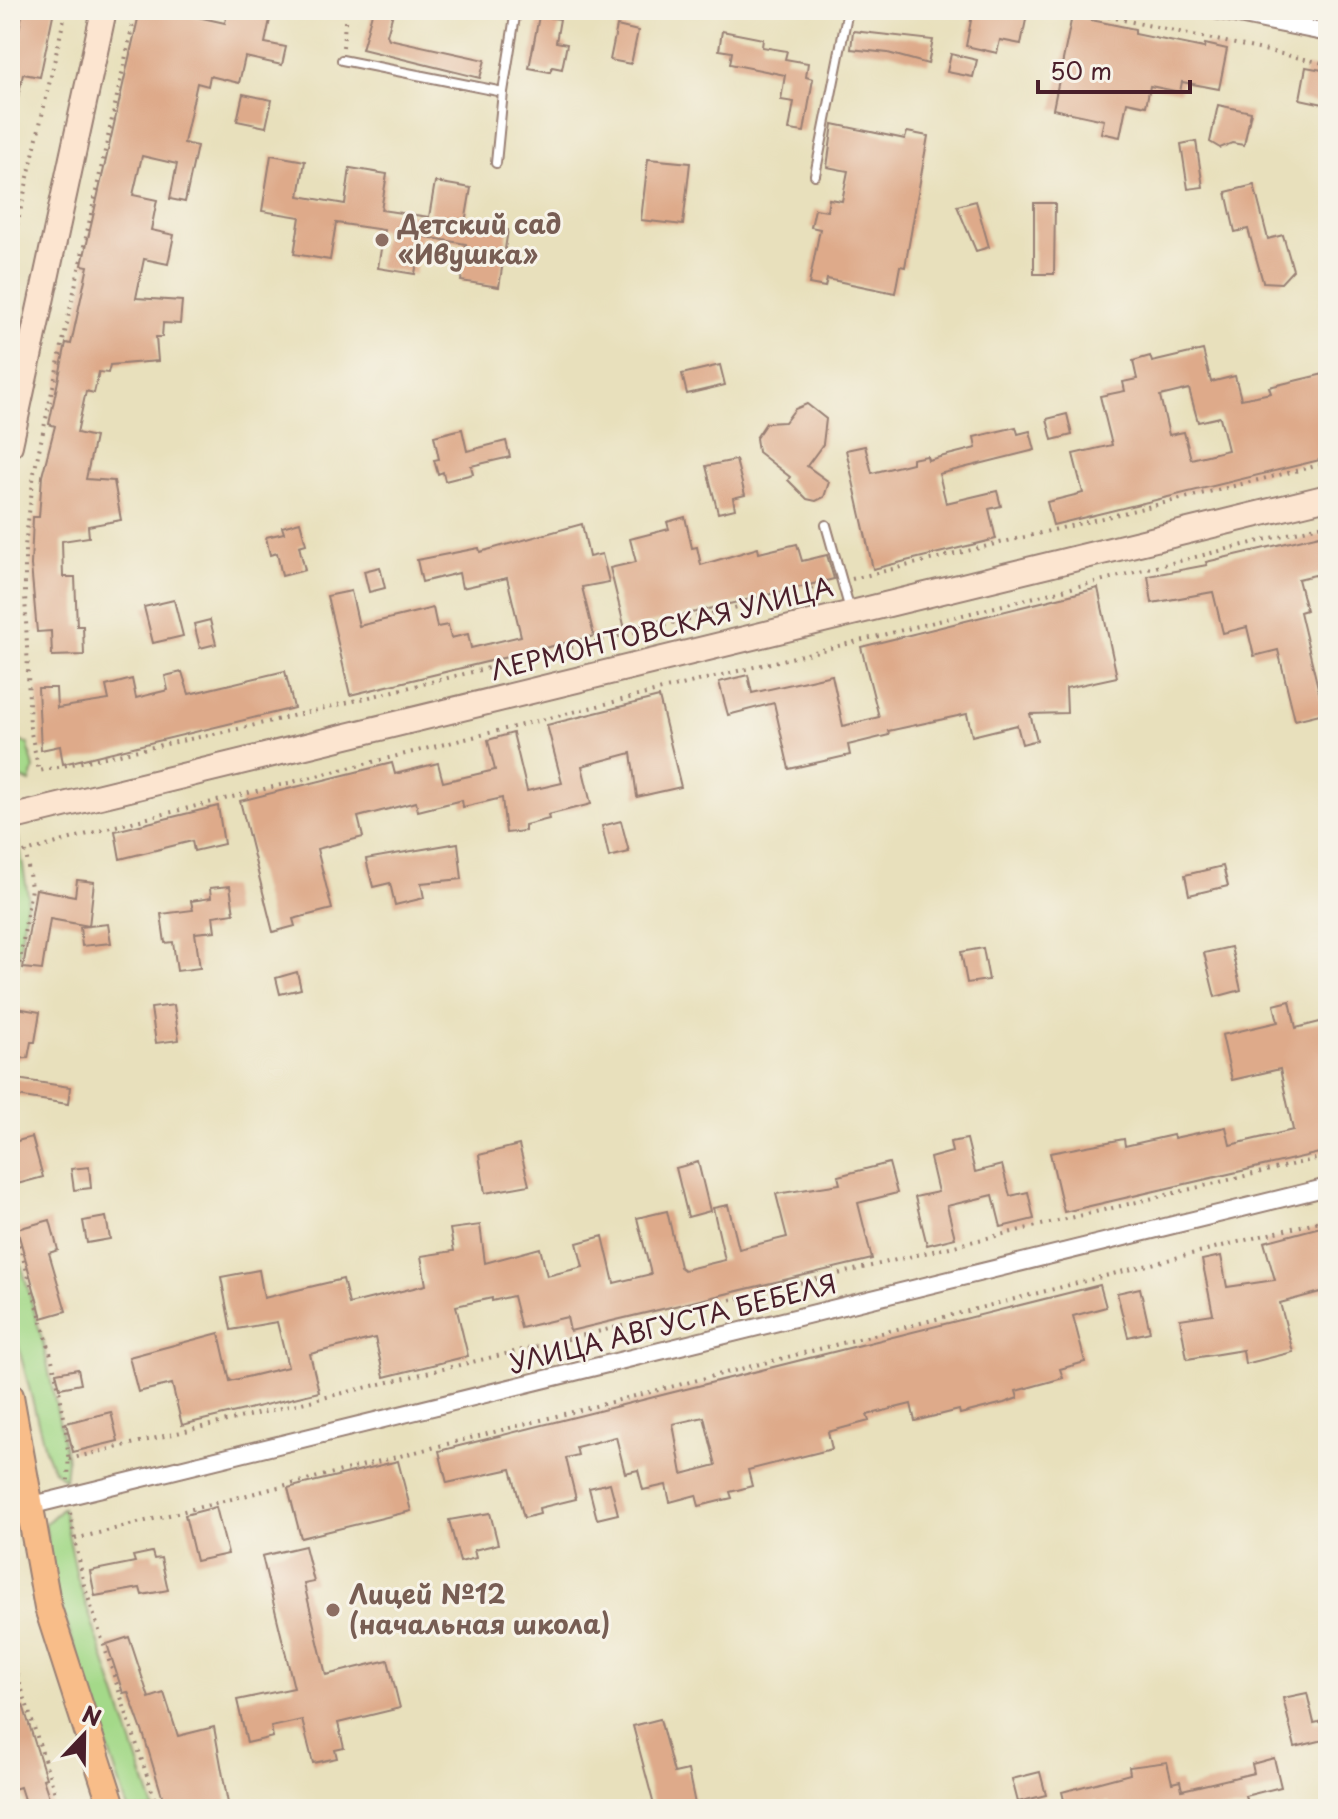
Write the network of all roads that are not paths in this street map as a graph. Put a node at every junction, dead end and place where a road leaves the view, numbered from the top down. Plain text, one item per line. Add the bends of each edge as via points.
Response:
1 (104, 10) edge
2 (516, 10) edge
3 (848, 10) edge
4 (1214, 10) edge
5 (1328, 33) edge
6 (342, 60) road end
7 (503, 92) junction
8 (496, 163) dead end
9 (815, 175) dead end
10 (10, 445) edge
11 (1328, 497) edge
12 (826, 525) dead end
13 (850, 611) junction
14 (10, 818) edge
15 (1328, 1187) edge
16 (10, 1396) edge
17 (15, 1449) edge
18 (29, 1506) junction
19 (113, 1809) edge

1 - 10 main road
2 - 7 lane
3 - 9 lane
4 - 5 street
6 - 7 lane
7 - 8 lane
11 - 13 main road, ЛЕРМОНТОВСКАЯ УЛИЦА
12 - 13 lane
13 - 14 main road, ЛЕРМОНТОВСКАЯ УЛИЦА
15 - 18 street, УЛИЦА АВГУСТА БЕБЕЛЯ
16 - 17 main road
17 - 18 main road
18 - 19 main road via 48,1608

